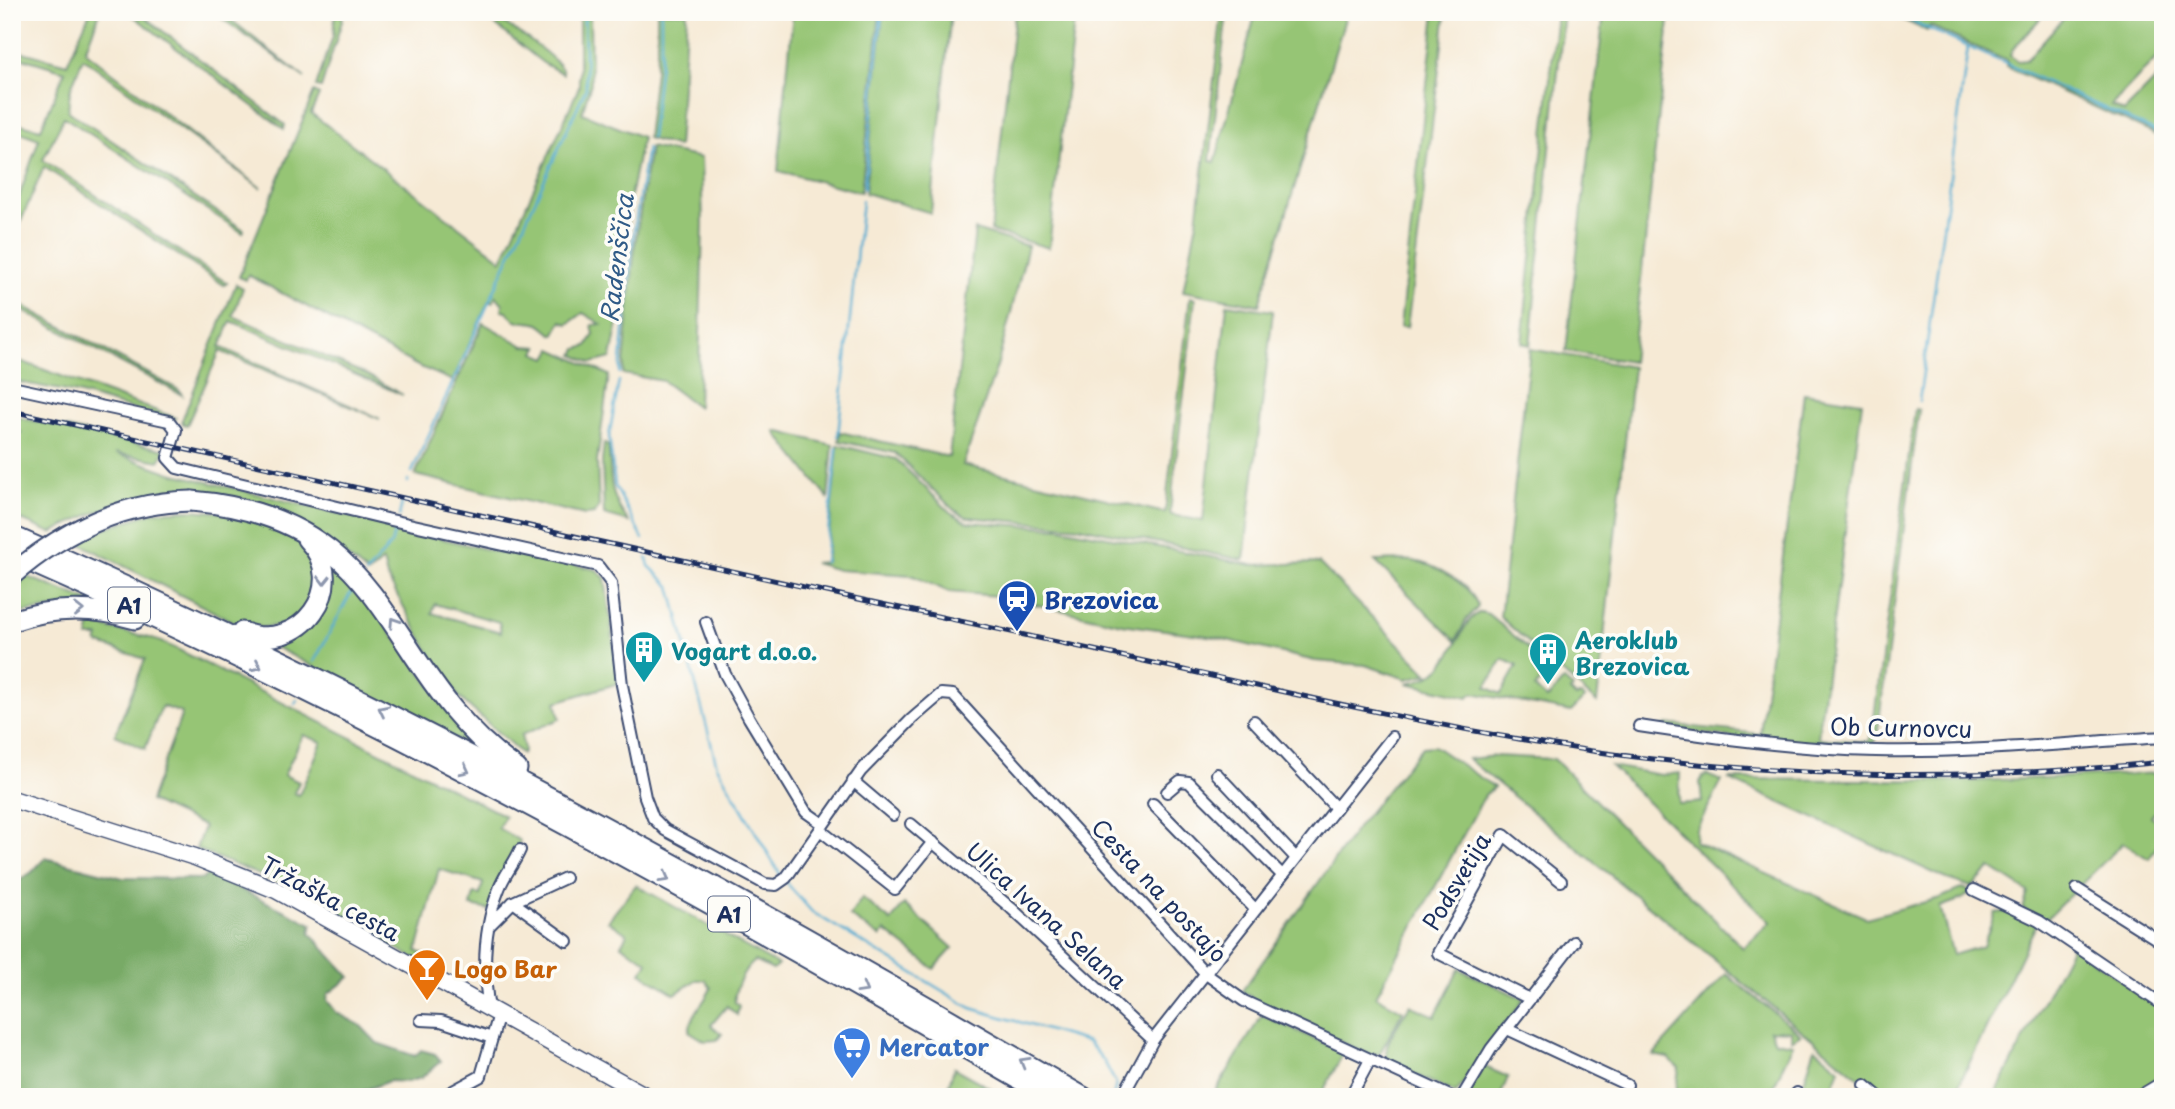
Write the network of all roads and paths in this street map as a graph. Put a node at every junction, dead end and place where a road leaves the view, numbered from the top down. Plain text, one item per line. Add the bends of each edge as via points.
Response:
1 (12, 387) edge
2 (290, 525) junction
3 (12, 536) edge
4 (12, 554) edge
5 (12, 575) edge
6 (12, 621) edge
7 (706, 622) dead end
8 (195, 627) junction
9 (1254, 721) dead end
10 (1639, 726) dead end
11 (1392, 737) dead end
12 (2163, 737) edge
13 (1217, 774) dead end
14 (853, 780) junction
15 (1167, 792) dead end
16 (12, 799) edge
17 (1153, 804) dead end
18 (1336, 808) junction
19 (574, 810) junction
20 (893, 815) dead end
21 (911, 824) dead end
22 (821, 827) junction
23 (933, 842) junction
24 (520, 850) dead end
25 (1295, 857) junction
26 (1281, 874) junction
27 (565, 878) dead end
28 (1561, 881) dead end
29 (2077, 889) dead end
30 (1974, 890) dead end
31 (513, 902) junction
32 (1255, 909) junction
33 (490, 925) junction
34 (567, 941) dead end
35 (1574, 942) dead end
36 (2163, 943) edge
37 (1206, 974) junction
38 (1530, 999) junction
39 (2163, 1005) edge
40 (494, 1011) junction
41 (421, 1020) dead end
42 (1507, 1029) junction
43 (492, 1038) junction
44 (1153, 1040) junction
45 (1370, 1060) junction
46 (475, 1081) junction
47 (1627, 1085) dead end
48 (1865, 1085) dead end
49 (2163, 1085) edge
50 (442, 1097) edge
51 (456, 1097) edge
52 (648, 1097) edge
53 (1050, 1097) edge
54 (1083, 1097) edge
55 (1122, 1097) edge
56 (1350, 1097) edge
57 (1452, 1097) edge
58 (1462, 1097) edge
59 (1879, 1097) edge
60 (2143, 1097) edge

1 - 22 street via 169,421 176,430 168,458 177,468 598,566 611,583 622,685 653,818 665,830 765,884 783,880
2 - 5 highway, bridge via 248,509 192,501 151,504 101,518 59,539
2 -> 8 highway via 313,545 324,569 323,597 307,621 291,632 264,637 214,619
19 -> 2 highway via 565,799 507,762 447,706 362,579 328,547
3 - 8 highway, A1
4 - 8 highway, A1
6 -> 8 highway via 55,611 89,610 130,617 178,636
7 - 22 street via 725,674 793,793
19 -> 8 highway, A1 via 403,720
8 -> 53 highway, A1 via 569,825
9 - 18 street
10 - 12 street, Ob Curnovcu via 1716,738 1875,751
11 - 18 street
13 - 25 street
14 - 20 street
14 - 22 street
14 - 37 street, Cesta na postajo via 941,694 953,695
15 - 26 street via 1180,781 1195,786
16 - 40 main road, Tržaška cesta via 195,857 276,890
17 - 32 street
18 - 25 street
54 -> 19 highway, A1
21 - 23 street, Ulica Ivana Selana
22 - 23 street via 895,889
23 - 44 street, Ulica Ivana Selana
24 - 33 street via 500,886
25 - 26 street
26 - 32 street
27 - 31 street
28 - 38 street, Podsvetija via 1504,835 1438,953
29 - 36 street
30 - 39 street via 2039,921
31 - 33 street
31 - 34 street
32 - 37 street
33 - 40 street via 483,962
35 - 38 street
37 - 44 street
37 - 45 street, Cesta na postajo via 1244,1001
38 - 42 street
40 - 43 street
40 - 52 main road, Tržaška cesta
41 - 43 street via 441,1021
42 - 47 street
42 - 58 street
43 - 46 street via 484,1069
44 - 55 street
45 - 56 street
45 - 57 street, Cesta na postajo
46 - 50 street
46 - 51 street
48 - 59 street
49 - 60 main road

